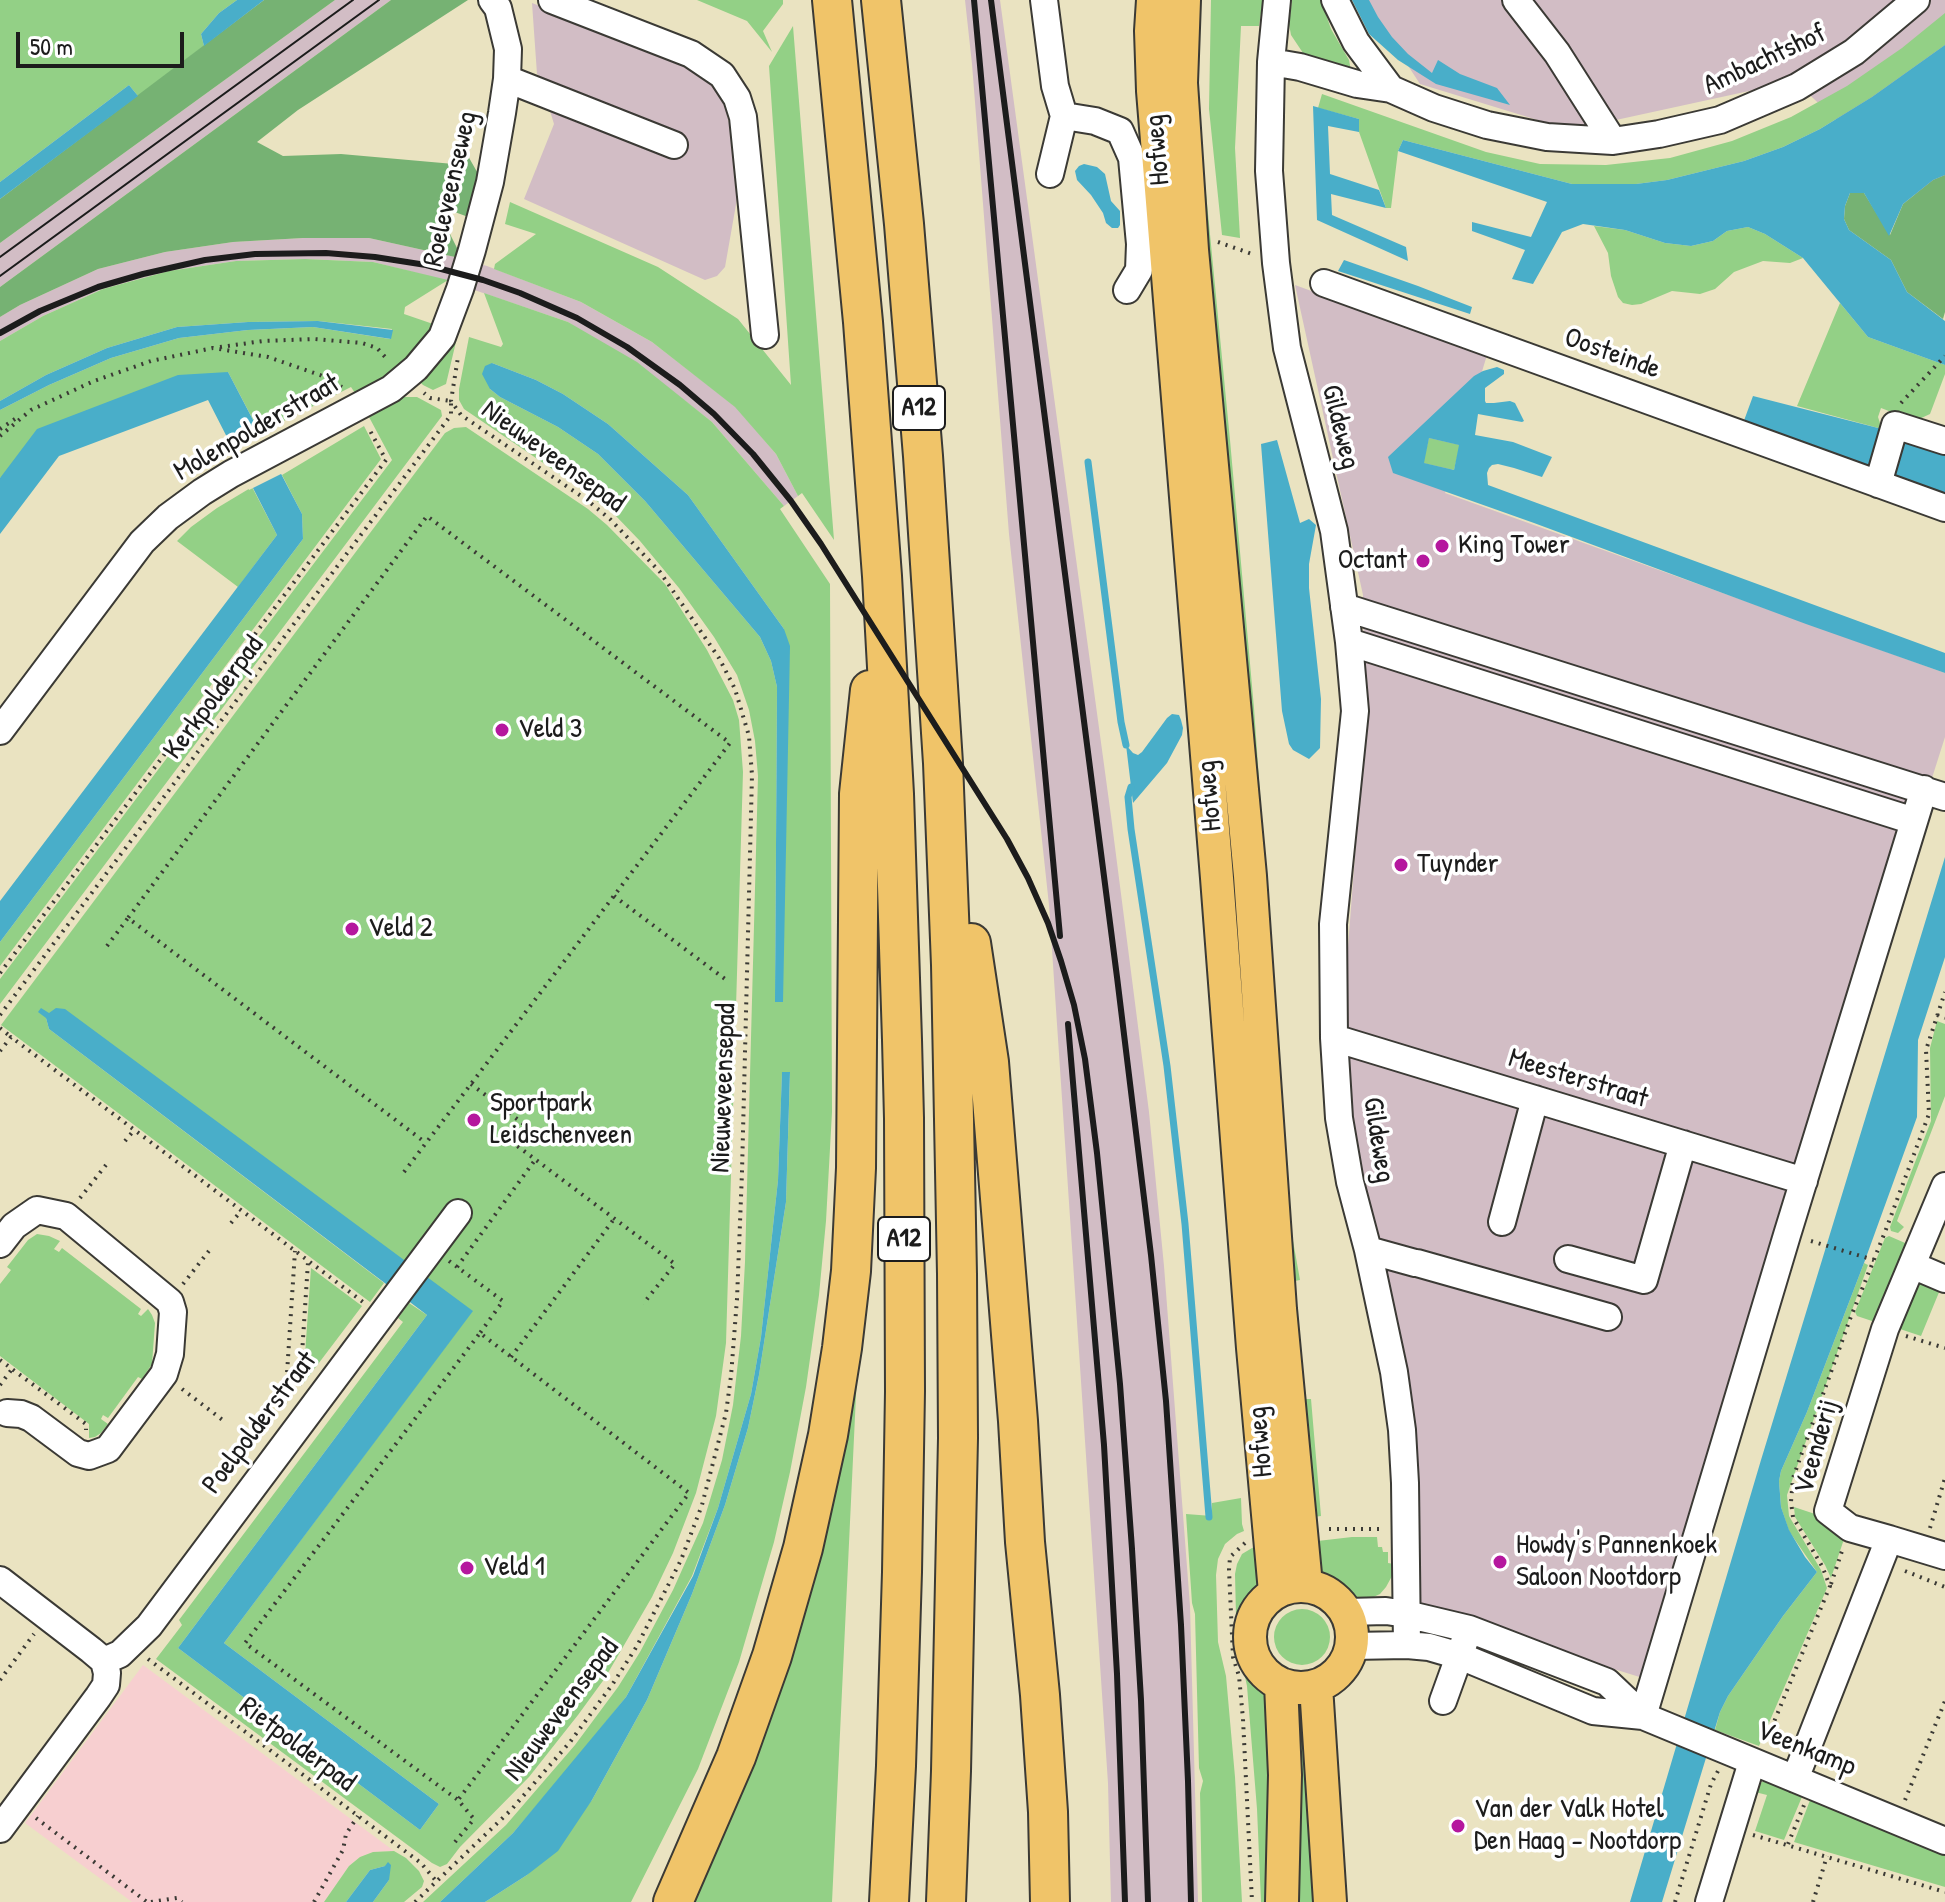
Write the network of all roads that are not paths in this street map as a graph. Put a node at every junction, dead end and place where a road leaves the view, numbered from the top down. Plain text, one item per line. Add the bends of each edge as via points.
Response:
1 (492, 0) edge
2 (552, 0) edge
3 (832, 0) edge
4 (881, 0) edge
5 (1044, 0) edge
6 (1153, 0) edge
7 (1184, 0) edge
8 (1277, 0) edge
9 (1335, 0) edge
10 (1516, 0) edge
11 (1916, 0) edge
12 (1271, 62) junction
13 (507, 79) junction
14 (1391, 89) junction
15 (1064, 116) junction
16 (1613, 141) junction
17 (674, 145) dead end
18 (1050, 174) dead end
19 (1324, 283) dead end
20 (1127, 290) dead end
21 (765, 335) dead end
22 (405, 378) joint
23 (1945, 441) edge
24 (1880, 481) junction
25 (1945, 508) edge
26 (882, 576) junction
27 (1344, 607) junction
28 (1349, 642) junction
29 (0, 731) edge
30 (943, 763) junction
31 (1935, 793) edge
32 (1914, 821) junction
33 (1334, 1038) junction
34 (1535, 1099) junction
35 (1683, 1144) junction
36 (1804, 1181) junction
37 (1945, 1186) edge
38 (458, 1213) dead end
39 (1502, 1222) dead end
40 (0, 1244) edge
41 (1368, 1250) junction
42 (1568, 1259) dead end
43 (1912, 1265) junction
44 (1945, 1279) edge
45 (1608, 1317) dead end
46 (2, 1412) edge
47 (1885, 1550) junction
48 (1945, 1556) edge
49 (0, 1580) edge
50 (1290, 1588) junction
51 (1347, 1612) junction
52 (1406, 1614) junction
53 (1469, 1629) junction
54 (1407, 1645) junction
55 (1352, 1646) junction
56 (1460, 1656) junction
57 (104, 1661) junction
58 (1281, 1684) junction
59 (1316, 1686) junction
60 (1443, 1701) dead end
61 (1652, 1720) junction
62 (1735, 1754) junction
63 (1803, 1782) junction
64 (724, 1784) junction
65 (0, 1829) edge
66 (1945, 1841) edge
67 (1050, 1898) edge
68 (649, 1902) edge
69 (673, 1902) edge
70 (889, 1902) edge
71 (946, 1902) edge
72 (1282, 1902) edge
73 (1330, 1902) edge
74 (1709, 1902) edge

1 - 13 street, Roeleveenseweg via 508,49
2 - 21 street via 691,54 722,75 737,98
3 - 26 highway, A12
4 - 30 highway, A12 via 921,427
5 - 15 street
6 - 50 main road, Hofweg via 1153,91 1251,1335
7 - 50 main road, Hofweg via 1181,83 1192,250 1250,876 1279,1295
8 - 12 street
9 - 14 street, Ambachtshof via 1356,42
10 - 16 street
11 - 16 street, Ambachtshof via 1854,52 1797,87 1720,120
12 - 14 street, Ambachtshof
12 - 27 street, Gildeweg via 1269,171 1287,348 1334,531
13 - 17 street
13 - 22 street, Roeleveenseweg via 490,182 460,289 442,337
14 - 16 street, Ambachtshof via 1487,125 1547,137
15 - 18 street
15 - 20 street, Hofweg via 1120,131 1132,158 1140,244 1139,270
19 - 24 street, Oosteinde
22 - 29 street, Molenpolderstraat via 231,474 168,517 142,542
23 - 24 street via 1894,429
24 - 25 street, Oosteinde
26 - 64 highway, A12 via 859,794 856,1168 845,1321 822,1463 795,1578
26 - 70 highway, A12 via 904,1118 902,1572
27 - 28 street, Gildeweg
27 - 31 street
28 - 32 street
28 - 33 street, Gildeweg via 1355,711 1333,924
30 - 67 highway, A12 via 989,1062 1040,1695
30 - 71 highway, A12 via 958,1353
31 - 32 street
32 - 36 street
33 - 34 street, Meesterstraat
33 - 41 street, Gildeweg via 1339,1118
34 - 35 street, Meesterstraat
34 - 39 street
35 - 36 street, Meesterstraat
35 - 42 street via 1644,1280
36 - 61 street
37 - 43 street, Veenderij
38 - 57 street, Poelpolderstraat via 149,1626 120,1654
40 - 46 street via 37,1210 66,1216 170,1302 173,1312 164,1374 108,1449 89,1456 78,1453 31,1418
41 - 45 street
41 - 52 street, Gildeweg via 1402,1430
43 - 44 street
43 - 47 street, Veenderij via 1885,1329 1828,1511
47 - 48 street
47 - 63 street
49 - 57 street
50 - 51 main road via 1319,1588
50 - 58 main road via 1264,1601 1251,1626 1259,1666
51 - 52 street, Veenkamp
51 - 55 main road
52 - 53 street, Veenkamp
52 - 54 street, Gildeweg
53 - 56 street
53 - 61 street, Veenkamp via 1607,1682
54 - 55 street, Veenkamp
54 - 56 street, Veenkamp
55 - 59 main road via 1340,1671
56 - 60 street
56 - 61 street, Veenkamp via 1593,1711
57 - 65 street via 106,1685
58 - 59 main road
58 - 72 main road
59 - 73 main road
61 - 62 street, Veenkamp
62 - 63 street, Veenkamp
62 - 74 street via 1731,1829
63 - 66 street, Veenkamp
64 - 68 highway, A12 via 694,1820
64 - 69 highway, A12

